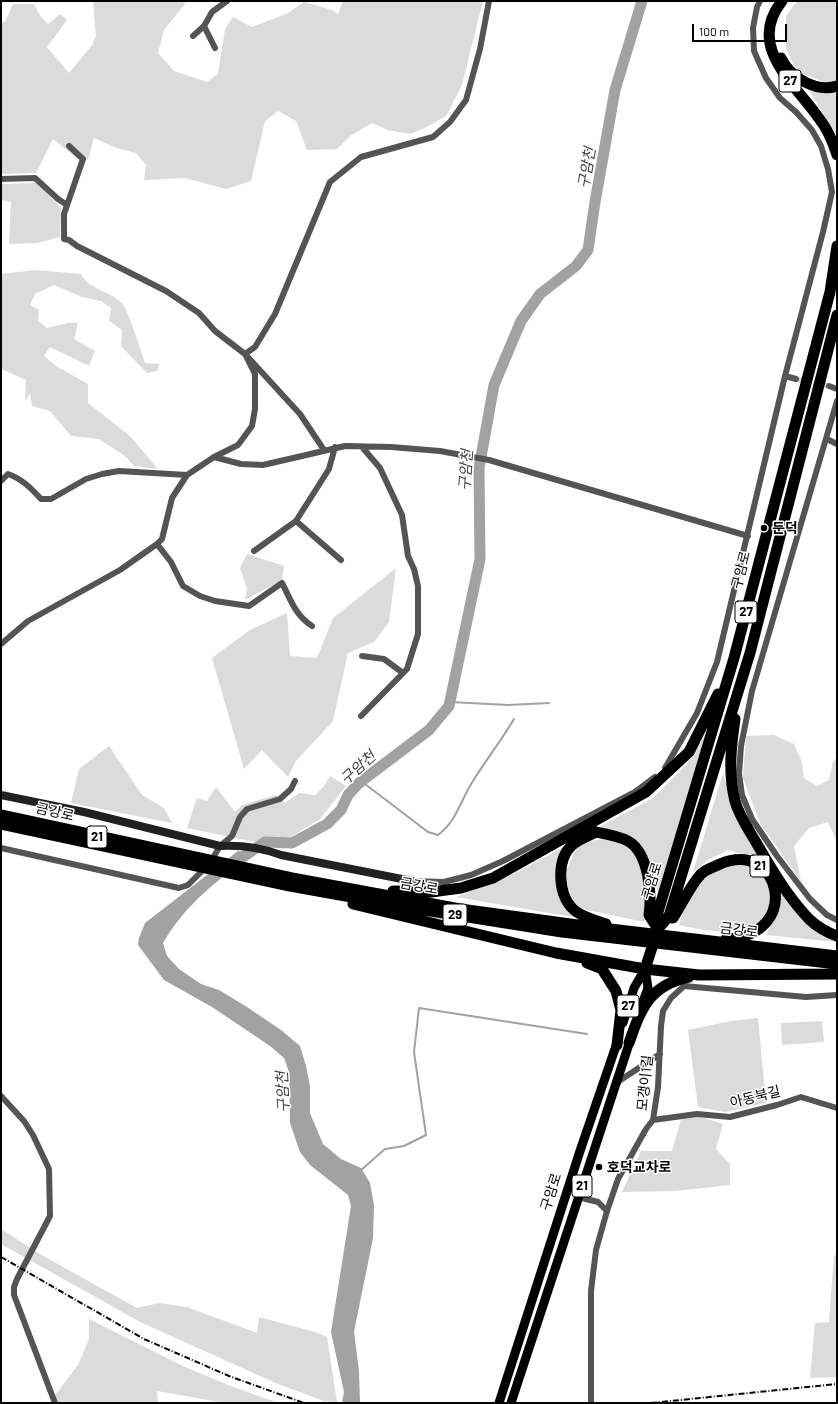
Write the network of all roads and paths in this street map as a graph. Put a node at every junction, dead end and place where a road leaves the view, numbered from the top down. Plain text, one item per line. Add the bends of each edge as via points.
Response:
1 (227, 1) edge
2 (489, 1) edge
3 (760, 1) edge
4 (782, 1) edge
5 (790, 1) edge
6 (204, 26) junction
7 (193, 36) dead end
8 (215, 48) dead end
9 (837, 86) edge
10 (69, 146) dead end
11 (837, 155) edge
12 (1, 179) edge
13 (67, 205) junction
14 (837, 246) edge
15 (837, 263) edge
16 (830, 292) junction
17 (837, 315) edge
18 (246, 354) junction
19 (785, 376) junction
20 (796, 378) tunnel mouth
21 (830, 386) tunnel mouth
22 (837, 389) edge
23 (837, 401) edge
24 (827, 439) junction
25 (837, 444) edge
26 (335, 447) junction
27 (362, 447) junction
28 (324, 450) junction
29 (214, 457) junction
30 (187, 475) junction
31 (1, 481) edge
32 (296, 522) junction
33 (748, 536) junction
34 (157, 544) junction
35 (254, 551) dead end
36 (341, 560) dead end
37 (312, 626) dead end
38 (1, 644) edge
39 (736, 651) junction
40 (750, 653) junction
41 (362, 656) dead end
42 (403, 673) junction
43 (361, 716) dead end
44 (295, 781) dead end
45 (1, 795) edge
46 (1, 815) edge
47 (1, 824) edge
48 (220, 846) junction
49 (1, 848) edge
50 (190, 860) junction
51 (412, 881) joint
52 (291, 882) junction
53 (837, 920) edge
54 (658, 929) junction
55 (622, 935) junction
56 (837, 936) edge
57 (700, 944) junction
58 (556, 952) junction
59 (837, 956) edge
60 (837, 964) edge
61 (645, 969) junction
62 (837, 974) edge
63 (699, 975) junction
64 (837, 995) edge
65 (629, 1043) junction
66 (616, 1044) junction
67 (660, 1054) junction
68 (616, 1083) junction
69 (1, 1096) edge
70 (837, 1108) edge
71 (653, 1120) junction
72 (578, 1197) junction
73 (606, 1211) junction
74 (55, 1403) edge
75 (499, 1403) edge
76 (511, 1403) edge
77 (591, 1403) edge

1 - 6 street via 212,12
2 - 18 street via 480,49 466,100 450,122 433,137 361,157 330,182 275,314 255,347
3 - 19 street via 753,28 754,51 766,78 780,98 812,130 821,146 832,192
4 - 11 highway, 27 via 770,23 770,46 776,62 820,118
5 - 9 highway via 775,31 777,49 783,63 799,78 814,86
6 - 7 street
6 - 8 street
10 - 13 street via 83,159
12 - 13 street via 35,178
13 - 18 street via 64,214 64,239 166,291 199,313 215,331
14 - 16 highway, 27
15 - 16 main road, 구암로
16 - 39 highway, 구암로 / 27
17 - 40 highway, 구암로 / 27
18 - 28 street via 300,414
18 - 29 street via 255,374 255,409 252,426 238,445
19 - 20 street
19 - 33 street
21 - 22 street
23 - 24 street
24 - 25 street
24 - 53 street via 752,691 741,746 739,774 742,795 752,820 810,899 827,915
26 - 27 street
26 - 28 street
26 - 32 street via 329,469
27 - 33 street via 440,451 489,460
27 - 42 street via 380,468 402,515 408,556 418,586 418,634 407,669
28 - 29 street via 263,465 241,464
29 - 30 street
30 - 31 street via 119,471 102,474 51,499 41,499 17,477 8,474
30 - 34 street via 172,498 162,539
32 - 35 street
32 - 36 street
33 - 51 street via 717,662 697,713 667,766 658,776 635,792 503,861 444,882
34 - 37 street via 171,562 183,586 200,596 249,606 282,583 294,609
34 - 38 street via 120,570 28,621
39 - 52 highway via 689,752 666,775 646,792 492,878 461,888 432,892
39 - 54 highway, 구암로 / 27 via 658,912
40 - 54 highway, 구암로 / 27 via 669,916
40 - 56 highway via 734,720 731,778 735,802 745,824 793,899 810,920
41 - 42 street via 384,659
42 - 43 street
44 - 48 street via 280,800 248,809 240,817 232,836
45 - 48 street via 84,812
46 - 50 highway, 금강로 / 21
47 - 50 highway, 금강로 / 21
48 - 49 street via 210,863 188,885 179,888
48 - 51 street via 237,845 272,851 281,855
50 - 52 highway, 금강로 / 21
52 - 55 highway, 금강로 / 21 via 585,926
52 - 58 highway via 391,914
54 - 55 highway via 649,915 650,886 640,853 630,842 596,832 571,846 565,856 562,862 562,892 572,909
54 - 57 highway, 21 via 673,918 701,874 711,868 729,860 745,860 758,864 767,871 776,890 770,916 764,925 755,933
54 - 61 highway, 구암로 / 21
55 - 57 highway, 금강로 / 21
57 - 59 highway, 금강로
57 - 60 highway, 금강로
58 - 61 highway
58 - 66 highway, 21 via 602,969 610,979 621,1010
61 - 63 highway
61 - 65 main road, 구암로 / 21 via 648,988
61 - 66 main road, 구암로 / 27 via 634,988
62 - 63 highway
63 - 65 highway via 673,980 660,988 646,1003
64 - 67 street, 모갱이1길 via 806,997 684,986 670,998 663,1011
65 - 68 main road, 구암로 / 21
66 - 75 main road, 구암로 / 21
67 - 68 street
67 - 71 street, 모갱이1길 via 658,1093
68 - 72 main road, 구암로 / 21
69 - 74 street via 24,1121 49,1169 50,1216 17,1278 14,1295
70 - 71 street, 아동북길 via 801,1097 730,1117 697,1114
71 - 73 street, 모갱이1길 via 618,1179
72 - 73 street via 598,1202
72 - 76 main road, 구암로 / 21
73 - 77 street, 모갱이1길 via 596,1250 591,1291

